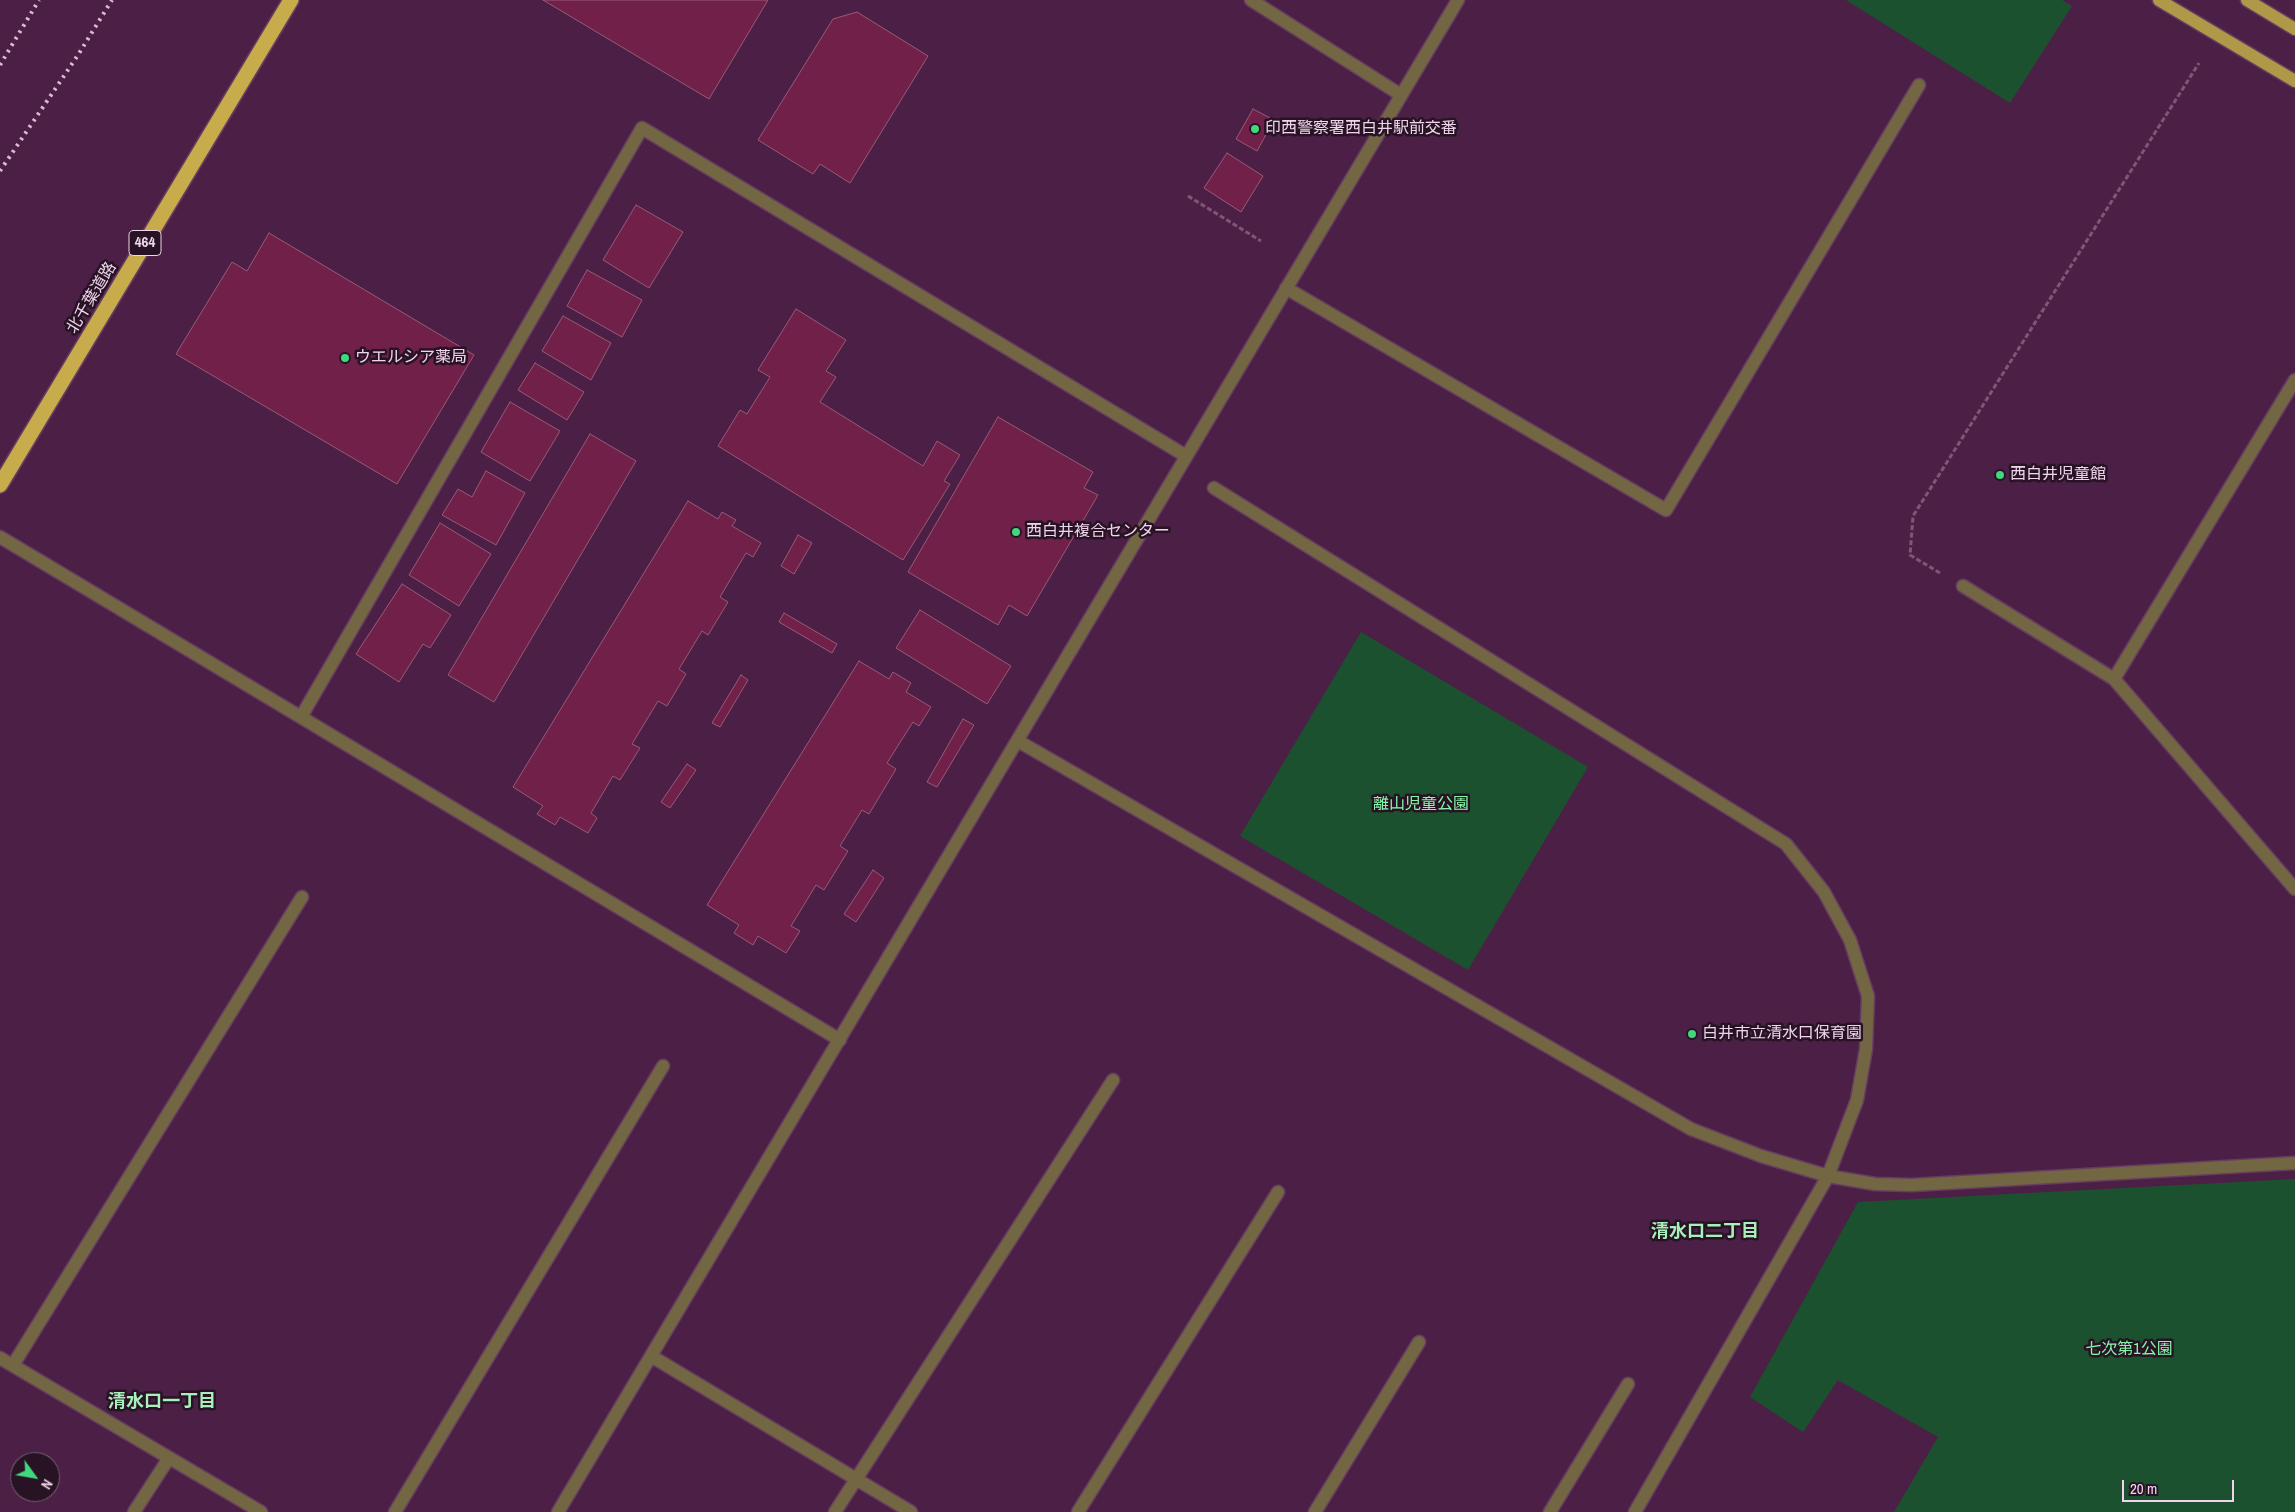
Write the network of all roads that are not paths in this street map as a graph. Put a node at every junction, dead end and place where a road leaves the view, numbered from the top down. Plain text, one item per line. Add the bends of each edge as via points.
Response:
1 (291, 0) edge
2 (1251, 0) edge
3 (1458, 0) edge
4 (2159, 0) edge
5 (2247, 0) edge
6 (2295, 29) edge
7 (2295, 81) edge
8 (1919, 85) dead end
9 (1401, 95) junction
10 (1286, 288) junction
11 (2295, 380) edge
12 (1186, 456) junction
13 (0, 485) edge
14 (1214, 488) dead end
15 (2, 538) edge
16 (1963, 586) road end
17 (2114, 679) junction
18 (301, 716) junction
19 (1018, 741) junction
20 (2295, 889) edge
21 (302, 897) dead end
22 (840, 1040) junction
23 (663, 1066) dead end
24 (1113, 1080) dead end
25 (2295, 1163) edge
26 (1828, 1176) junction
27 (1278, 1192) dead end
28 (1418, 1342) dead end
29 (652, 1356) junction
30 (4, 1361) edge
31 (1628, 1384) dead end
32 (169, 1458) junction
33 (856, 1479) junction
34 (134, 1512) edge
35 (260, 1512) edge
36 (395, 1512) edge
37 (558, 1512) edge
38 (835, 1512) edge
39 (911, 1512) edge
40 (1078, 1512) edge
41 (1314, 1512) edge
42 (1550, 1512) edge
43 (1635, 1512) edge

1 - 13 highway, 北千葉道路 / 464
2 - 9 street
3 - 9 street
4 - 7 main road
5 - 6 main road
8 - 10 street via 1666,510
9 - 10 street
10 - 12 street
11 - 17 street
12 - 18 street via 642,128
12 - 19 street
14 - 26 street via 1786,844 1824,892 1850,940 1868,996 1866,1049 1857,1100
15 - 18 street
16 - 17 street
17 - 20 street
18 - 22 street
19 - 22 street
19 - 26 street via 1691,1129 1761,1156
21 - 30 street
22 - 29 street
23 - 36 street
24 - 33 street
25 - 26 street via 1912,1186 1874,1184
26 - 43 street
27 - 40 street
28 - 41 street
29 - 33 street
29 - 37 street
30 - 32 street
31 - 42 street
32 - 34 street
32 - 35 street
33 - 38 street
33 - 39 street

